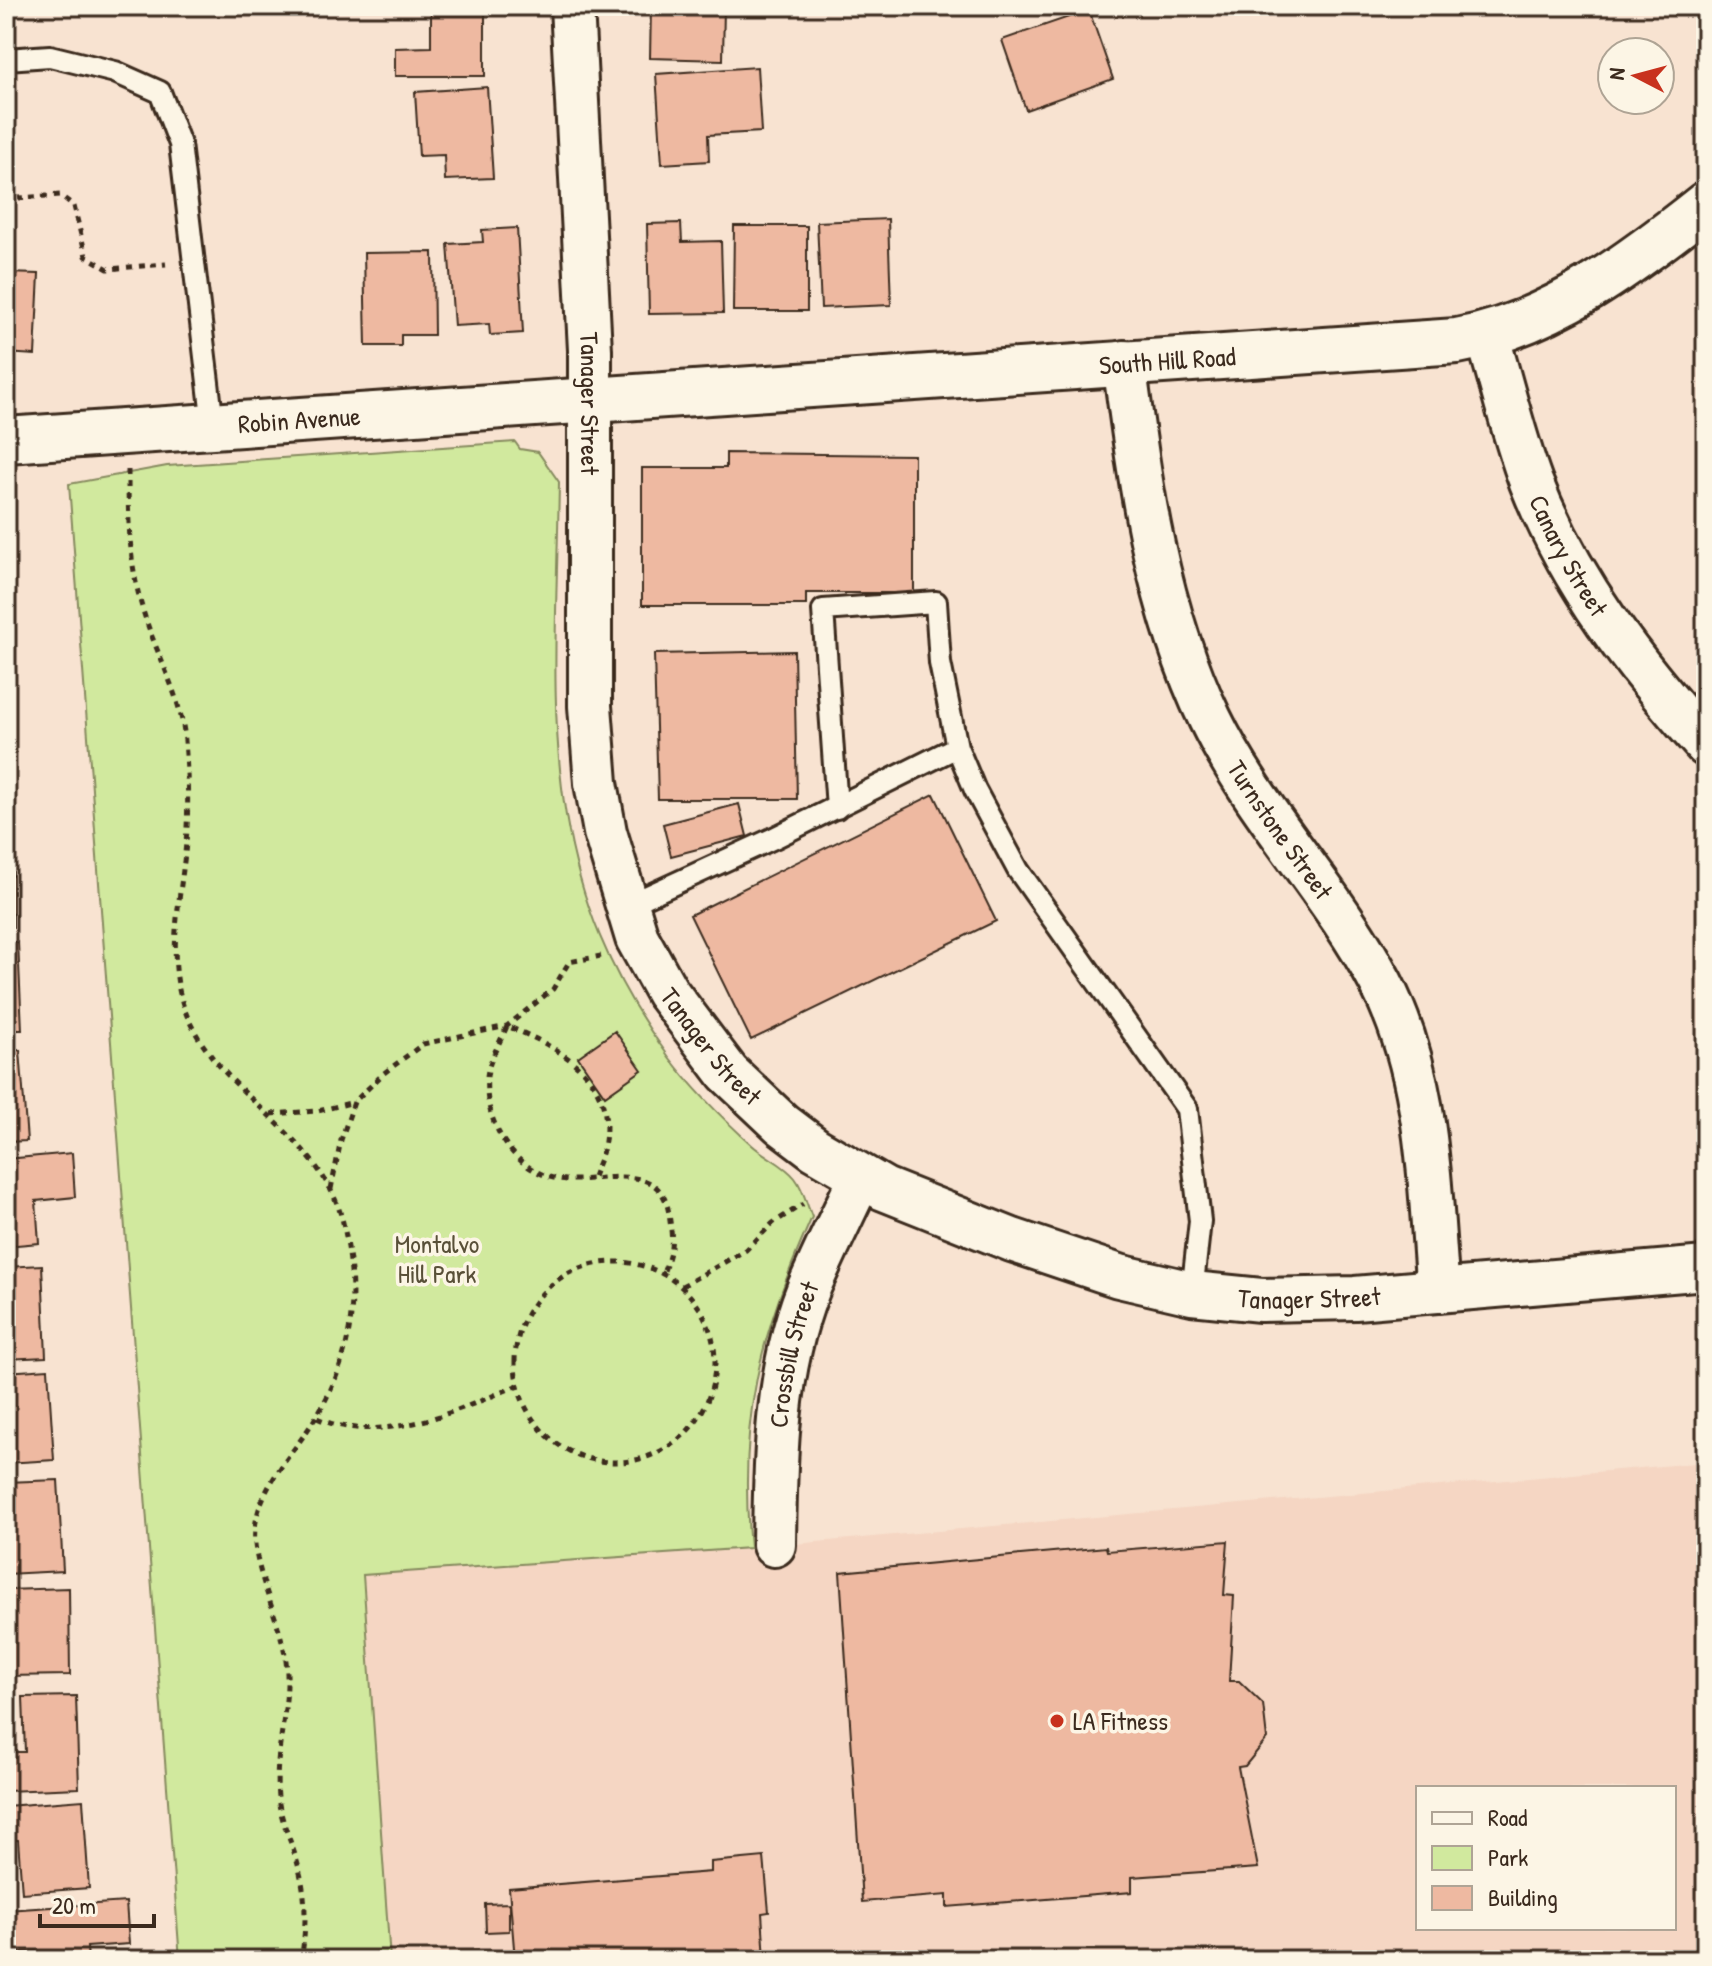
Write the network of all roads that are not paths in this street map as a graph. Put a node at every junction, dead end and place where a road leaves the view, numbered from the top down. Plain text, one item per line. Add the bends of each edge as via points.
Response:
1 (572, 6) edge
2 (6, 59) edge
3 (1706, 204) edge
4 (1487, 335) junction
5 (1124, 362) junction
6 (591, 400) junction
7 (213, 425) junction
8 (6, 440) edge
9 (1706, 745) edge
10 (957, 747) junction
11 (837, 808) junction
12 (632, 922) junction
13 (860, 1178) junction
14 (1706, 1268) edge
15 (1438, 1291) junction
16 (1192, 1293) junction
17 (774, 1545) dead end

1 - 6 street, Tanager Street
2 - 7 lane via 50,56 115,72 160,92 180,144
3 - 4 street, South Hill Road via 1617,272
4 - 5 street, South Hill Road
4 - 9 street, Canary Street via 1515,433 1551,528 1603,618
5 - 6 street, South Hill Road
5 - 15 street, Turnstone Street via 1155,562 1177,637 1210,719 1251,793 1381,984 1407,1046 1423,1118
6 - 7 street, Robin Avenue
6 - 12 street, Tanager Street via 592,745 605,832
7 - 8 street, Robin Avenue
10 - 11 lane
10 - 11 lane via 940,663 936,602 823,610
10 - 16 lane via 1018,870 1187,1109 1200,1221
11 - 12 lane
12 - 13 street, Tanager Street via 667,992 728,1073 782,1124
13 - 16 street, Tanager Street via 1012,1240 1119,1276
13 - 17 street, Crossbill Street via 807,1292 785,1370 776,1444
14 - 15 street, Tanager Street
15 - 16 street, Tanager Street via 1261,1300

